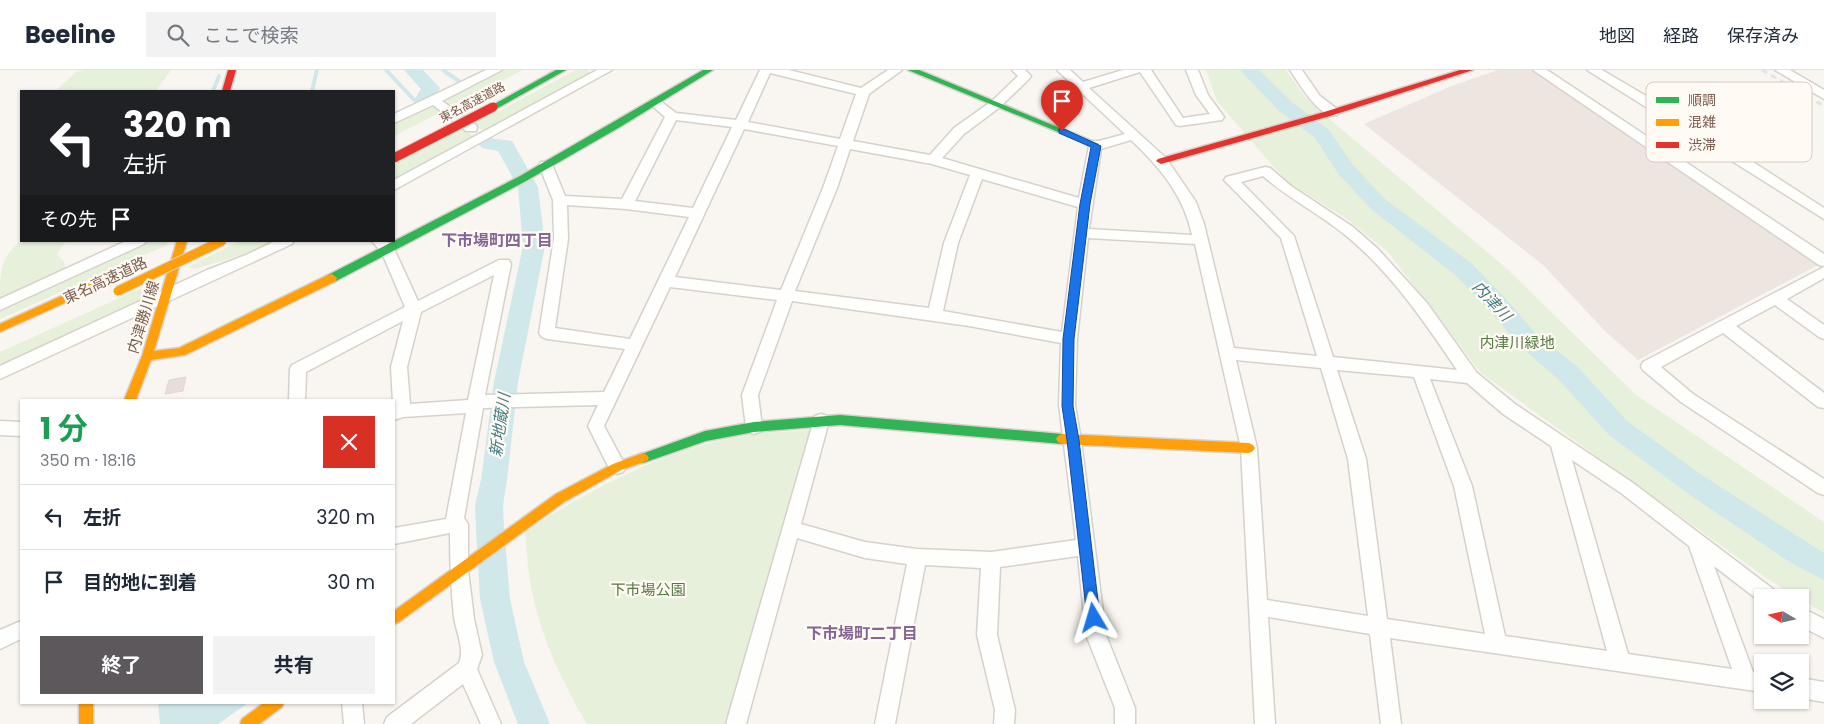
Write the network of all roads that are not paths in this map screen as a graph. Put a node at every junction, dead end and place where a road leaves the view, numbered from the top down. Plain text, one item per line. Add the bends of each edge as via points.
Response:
1 (232, 70) edge
2 (496, 70) edge
3 (562, 70) edge
4 (606, 70) edge
5 (709, 70) edge
6 (766, 70) edge
7 (772, 70) edge
8 (896, 70) edge
9 (912, 70) edge
10 (1018, 70) edge
11 (1063, 70) edge
12 (1136, 70) edge
13 (1145, 70) edge
14 (1192, 70) edge
15 (1296, 70) edge
16 (1469, 70) edge
17 (1539, 70) edge
18 (1593, 70) edge
19 (1780, 70) edge
20 (1801, 82) edge
21 (1082, 86) junction
22 (1812, 88) edge
23 (226, 90) edge
24 (863, 92) junction
25 (1824, 95) edge
26 (434, 101) junction
27 (1646, 102) edge
28 (656, 103) junction
29 (996, 104) junction
30 (464, 107) dead end
31 (1330, 113) junction
32 (672, 116) junction
33 (395, 119) edge
34 (439, 120) dead end
35 (739, 124) junction
36 (1133, 136) junction
37 (483, 137) junction
38 (1646, 142) edge
39 (846, 144) junction
40 (1096, 145) junction
41 (395, 157) edge
42 (933, 160) junction
43 (1161, 161) junction
44 (1676, 162) edge
45 (1743, 162) edge
46 (543, 166) junction
47 (977, 174) junction
48 (395, 185) edge
49 (560, 200) junction
50 (626, 204) junction
51 (1085, 204) junction
52 (697, 213) junction
53 (1824, 214) edge
54 (1081, 233) junction
55 (1201, 240) junction
56 (395, 241) edge
57 (137, 242) edge
58 (182, 242) edge
59 (188, 242) edge
60 (220, 242) edge
61 (285, 242) edge
62 (384, 246) edge
63 (165, 253) dead end
64 (1824, 261) edge
65 (127, 270) dead end
66 (1824, 272) edge
67 (666, 281) junction
68 (113, 293) dead end
69 (165, 296) junction
70 (786, 296) junction
71 (1775, 298) junction
72 (0, 305) edge
73 (414, 309) junction
74 (934, 314) junction
75 (1725, 326) junction
76 (0, 328) edge
77 (1824, 334) edge
78 (1069, 339) junction
79 (635, 345) junction
80 (1228, 353) junction
81 (148, 356) junction
82 (1327, 363) junction
83 (0, 373) edge
84 (1420, 373) junction
85 (1471, 377) junction
86 (610, 398) junction
87 (130, 399) edge
88 (296, 399) edge
89 (1824, 402) edge
90 (476, 404) junction
91 (398, 412) edge
92 (821, 421) junction
93 (754, 427) junction
94 (0, 428) edge
95 (20, 429) edge
96 (1073, 440) junction
97 (1559, 444) junction
98 (1249, 448) junction
99 (617, 468) junction
100 (1824, 488) edge
101 (454, 525) junction
102 (791, 529) junction
103 (395, 536) edge
104 (1698, 544) junction
105 (1084, 547) junction
106 (917, 557) junction
107 (991, 560) junction
108 (461, 568) junction
109 (1758, 589) edge
110 (1258, 607) junction
111 (395, 617) edge
112 (1809, 621) edge
113 (1378, 627) junction
114 (1824, 629) edge
115 (20, 630) edge
116 (0, 640) edge
117 (1497, 643) junction
118 (1620, 661) junction
119 (468, 669) junction
120 (1754, 682) edge
121 (1809, 690) edge
122 (1824, 692) edge
123 (86, 704) edge
124 (274, 704) edge
125 (352, 704) edge
126 (86, 724) edge
127 (247, 724) edge
128 (354, 724) edge
129 (394, 724) edge
130 (491, 724) edge
131 (736, 724) edge
132 (885, 724) edge
133 (1004, 724) edge
134 (1125, 724) edge
135 (1264, 724) edge
136 (1391, 724) edge

1 - 23 main road
2 - 26 street
3 - 41 main road, 東名高速道路, bridge
4 - 37 street
5 - 28 main road
6 - 35 street
7 - 24 street
8 - 24 street
9 - 29 main road
10 - 29 street via 1025,76
11 - 21 street
12 - 21 street
13 - 14 street via 1180,122 1218,117 1202,95
15 - 31 street
16 - 31 main road
17 - 38 street
18 - 27 street
19 - 20 street
21 - 36 street
22 - 25 street
24 - 39 street
26 - 33 street
26 - 37 street
28 - 32 street
28 - 46 main road
29 - 40 main road
29 - 42 street via 959,131
30 - 34 main road, 東名高速道路
31 - 43 main road
32 - 35 street
32 - 50 street
35 - 39 street
35 - 52 street
36 - 40 street
36 - 43 street
37 - 48 street
39 - 42 street
39 - 70 street
40 - 51 street
42 - 47 street
43 - 55 street via 1189,202
44 - 64 street
45 - 53 street
46 - 49 street
46 - 56 main road
47 - 51 street
47 - 74 street via 951,244
49 - 50 street
49 - 79 street via 561,239 547,332
50 - 52 street
51 - 54 street
52 - 67 street
54 - 55 street
54 - 78 street
55 - 80 street
57 - 72 street
58 - 69 main road, 内津勝川線
59 - 63 main road, 東名高速道路
60 - 68 main road, 東名高速道路, bridge
61 - 69 street
62 - 73 street
62 - 81 main road via 182,352
65 - 76 main road, 東名高速道路
66 - 71 street
67 - 70 street
67 - 79 street
69 - 81 main road, 内津勝川線
69 - 83 street
70 - 74 street
70 - 93 street via 750,395
71 - 75 street
71 - 77 street
73 - 88 street via 298,370
73 - 90 street via 504,264
73 - 91 street via 399,367
74 - 78 street
75 - 89 street
75 - 100 street via 1649,366 1687,398
78 - 96 street via 1067,406
79 - 86 street
80 - 82 street
80 - 98 street
81 - 87 main road, 内津勝川線
82 - 84 street
82 - 85 street via 1287,236 1231,180 1266,171 1286,189 1348,230 1374,252 1422,307
82 - 113 street via 1357,459
84 - 85 street
84 - 117 street via 1463,486
85 - 97 street
86 - 90 street
86 - 99 street via 596,426
90 - 91 street
90 - 101 street
92 - 93 main road
92 - 96 main road
92 - 102 street
93 - 99 main road via 705,436
94 - 95 street
96 - 98 main road
96 - 105 street
97 - 104 street via 1627,488
97 - 118 street
98 - 110 street
99 - 108 main road via 560,498
101 - 103 street
101 - 108 street via 460,524
102 - 106 street via 865,550
102 - 131 street
104 - 109 street
104 - 120 street
105 - 107 street
105 - 134 street via 1096,635 1125,708
106 - 107 street
106 - 132 street
107 - 133 street via 987,635 1005,710
108 - 111 main road
108 - 119 street via 464,619 472,655
110 - 113 street
110 - 135 street
112 - 114 street
113 - 117 street
113 - 136 street
115 - 116 street
117 - 118 street
118 - 120 street
119 - 129 street
119 - 130 street
121 - 122 street
123 - 126 main road
124 - 127 main road
125 - 128 street

